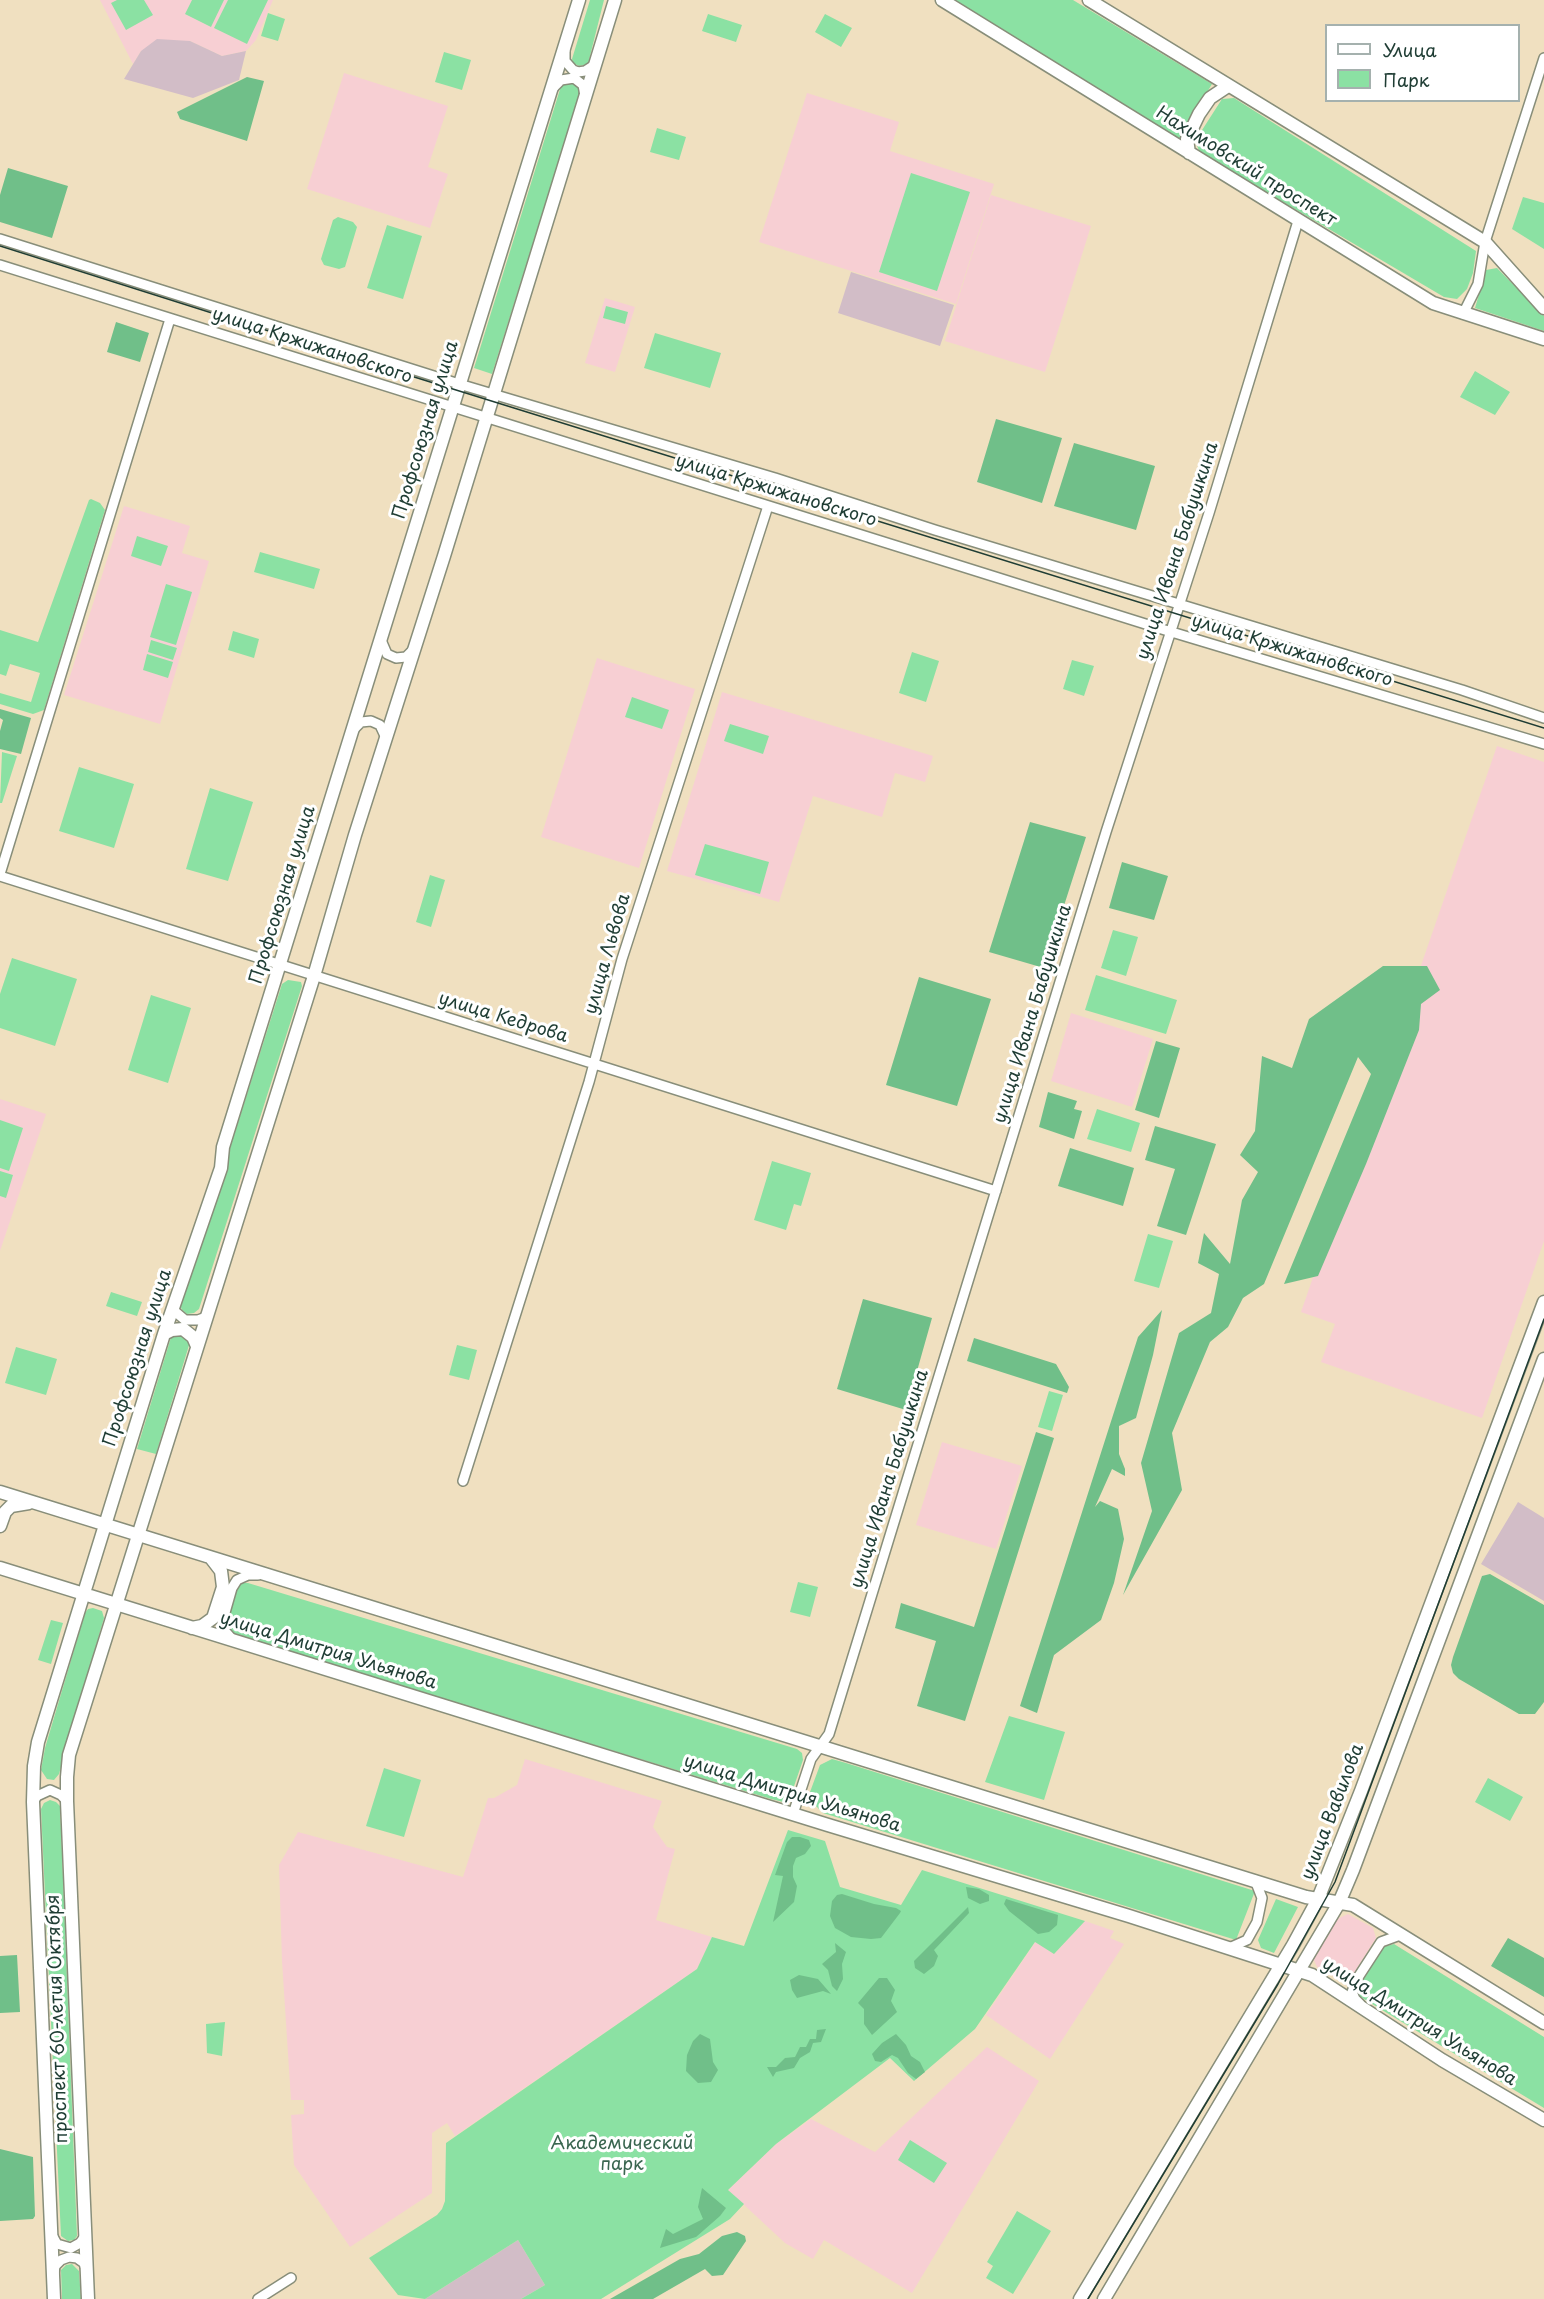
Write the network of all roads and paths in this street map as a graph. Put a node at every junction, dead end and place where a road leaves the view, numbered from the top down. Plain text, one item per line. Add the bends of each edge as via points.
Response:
1 (579, 0) edge
2 (615, 0) edge
3 (942, 0) edge
4 (1089, 0) edge
5 (565, 49) junction
6 (1544, 58) edge
7 (596, 64) junction
8 (1228, 86) junction
9 (551, 90) junction
10 (585, 101) junction
11 (1189, 153) junction
12 (1298, 221) junction
13 (0, 239) edge
14 (1485, 242) junction
15 (0, 265) edge
16 (1544, 308) edge
17 (1463, 314) junction
18 (170, 319) junction
19 (1544, 339) edge
20 (459, 384) junction
21 (494, 394) junction
22 (452, 408) junction
23 (486, 418) junction
24 (768, 506) junction
25 (1179, 605) junction
26 (1170, 632) junction
27 (382, 635) junction
28 (415, 646) junction
29 (1544, 718) edge
30 (351, 733) junction
31 (385, 744) junction
32 (1544, 744) edge
33 (0, 875) edge
34 (281, 966) junction
35 (314, 976) junction
36 (594, 1063) junction
37 (996, 1191) junction
38 (1544, 1302) edge
39 (172, 1309) junction
40 (206, 1317) junction
41 (164, 1334) junction
42 (197, 1346) junction
43 (1544, 1359) edge
44 (463, 1481) dead end
45 (0, 1492) edge
46 (33, 1502) junction
47 (105, 1525) junction
48 (0, 1526) edge
49 (137, 1535) junction
50 (211, 1558) junction
51 (3, 1568) edge
52 (264, 1574) junction
53 (82, 1594) junction
54 (116, 1604) junction
55 (191, 1628) junction
56 (234, 1641) junction
57 (820, 1746) junction
58 (68, 1801) junction
59 (33, 1802) junction
60 (793, 1814) junction
61 (1255, 1880) junction
62 (1318, 1899) junction
63 (1338, 1903) junction
64 (1400, 1935) junction
65 (1229, 1948) junction
66 (1280, 1964) junction
67 (1299, 1971) junction
68 (1360, 2005) junction
69 (1544, 2023) edge
70 (1544, 2120) edge
71 (52, 2235) junction
72 (86, 2235) junction
73 (87, 2271) junction
74 (53, 2274) junction
75 (291, 2278) dead end
76 (54, 2299) edge
77 (88, 2299) edge
78 (258, 2299) edge
79 (1080, 2299) edge
80 (1104, 2299) edge

1 - 5 main road, Профсоюзная улица
2 - 7 main road
3 - 11 main road, Нахимовский проспект
4 - 8 main road
5 - 7 street via 566,61 573,70 585,71
5 - 9 main road, Профсоюзная улица
6 - 14 street
7 - 10 main road
8 - 11 main road via 1217,92 1199,114 1187,139
8 - 14 main road
9 - 10 street via 561,80 574,78 583,85
9 - 20 main road, Профсоюзная улица
10 - 21 main road
11 - 12 main road, Нахимовский проспект
12 - 17 main road, Нахимовский проспект via 1433,303
12 - 25 street, улица Ивана Бабушкина
13 - 20 street, улица Кржижановского
14 - 16 main road
14 - 17 street via 1478,284
15 - 18 street, улица Кржижановского
17 - 19 main road, Нахимовский проспект
18 - 22 street, улица Кржижановского
18 - 33 street
20 - 21 street, улица Кржижановского
20 - 22 main road, Профсоюзная улица
21 - 23 main road
21 - 25 street, улица Кржижановского
22 - 23 street, улица Кржижановского
22 - 27 main road, Профсоюзная улица
23 - 24 street, улица Кржижановского
23 - 28 main road
24 - 26 street, улица Кржижановского
24 - 36 street, улица Львова via 622,959
25 - 26 street, улица Ивана Бабушкина
25 - 29 street, улица Кржижановского
26 - 32 street, улица Кржижановского
26 - 37 street, улица Ивана Бабушкина
27 - 28 street via 384,650 391,656 406,657
27 - 30 main road, Профсоюзная улица
28 - 31 main road
30 - 31 street via 361,722 376,723 385,734
30 - 34 main road, Профсоюзная улица
31 - 35 main road
33 - 34 street, улица Кедрова
34 - 35 street, улица Кедрова
34 - 39 main road, Профсоюзная улица via 223,1147 221,1168
35 - 36 street, улица Кедрова
35 - 40 main road
36 - 37 street, улица Кедрова
36 - 44 street, улица Львова
37 - 57 street, улица Ивана Бабушкина via 829,1734
38 - 62 main road, улица Вавилова
39 - 40 street via 185,1320
39 - 41 main road, Профсоюзная улица
40 - 42 main road
41 - 42 main road via 183,1329
41 - 47 main road, Профсоюзная улица
42 - 49 main road
43 - 63 main road
45 - 46 main road
46 - 47 main road
46 - 48 main road via 11,1506
47 - 49 main road
47 - 53 main road, Профсоюзная улица
49 - 50 main road
49 - 54 main road
50 - 52 main road
50 - 55 main road via 223,1577 216,1613 208,1623
51 - 53 main road, улица Дмитрия Ульянова
52 - 56 street via 248,1575 237,1580 232,1588 222,1623
52 - 57 main road
53 - 54 main road, улица Дмитрия Ульянова
53 - 59 main road, Профсоюзная улица via 38,1742
54 - 55 main road, улица Дмитрия Ульянова
54 - 58 main road via 69,1755
55 - 56 main road, улица Дмитрия Ульянова
56 - 60 main road, улица Дмитрия Ульянова
57 - 60 street, улица Ивана Бабушкина
57 - 61 main road
58 - 59 street via 50,1790
58 - 72 main road, проспект 60-летия Октября
59 - 71 main road, проспект 60-летия Октября
60 - 65 main road, улица Дмитрия Ульянова
61 - 62 main road
61 - 65 street via 1262,1898 1257,1922 1247,1940
62 - 63 main road
62 - 66 main road, улица Вавилова
63 - 64 main road via 1353,1905
63 - 67 main road
64 - 68 street via 1381,1942 1357,1979 1353,1996
64 - 69 main road
65 - 66 main road, улица Дмитрия Ульянова
66 - 67 main road, улица Дмитрия Ульянова
66 - 79 main road, улица Вавилова
67 - 68 main road, улица Дмитрия Ульянова
67 - 80 main road
68 - 70 main road, улица Дмитрия Ульянова via 1442,2060
71 - 72 street via 57,2244 71,2248
71 - 74 main road, проспект 60-летия Октября
72 - 73 main road, проспект 60-летия Октября
73 - 74 street via 84,2263 69,2257 55,2266
73 - 77 main road, проспект 60-летия Октября
74 - 76 main road, проспект 60-летия Октября
75 - 78 street

